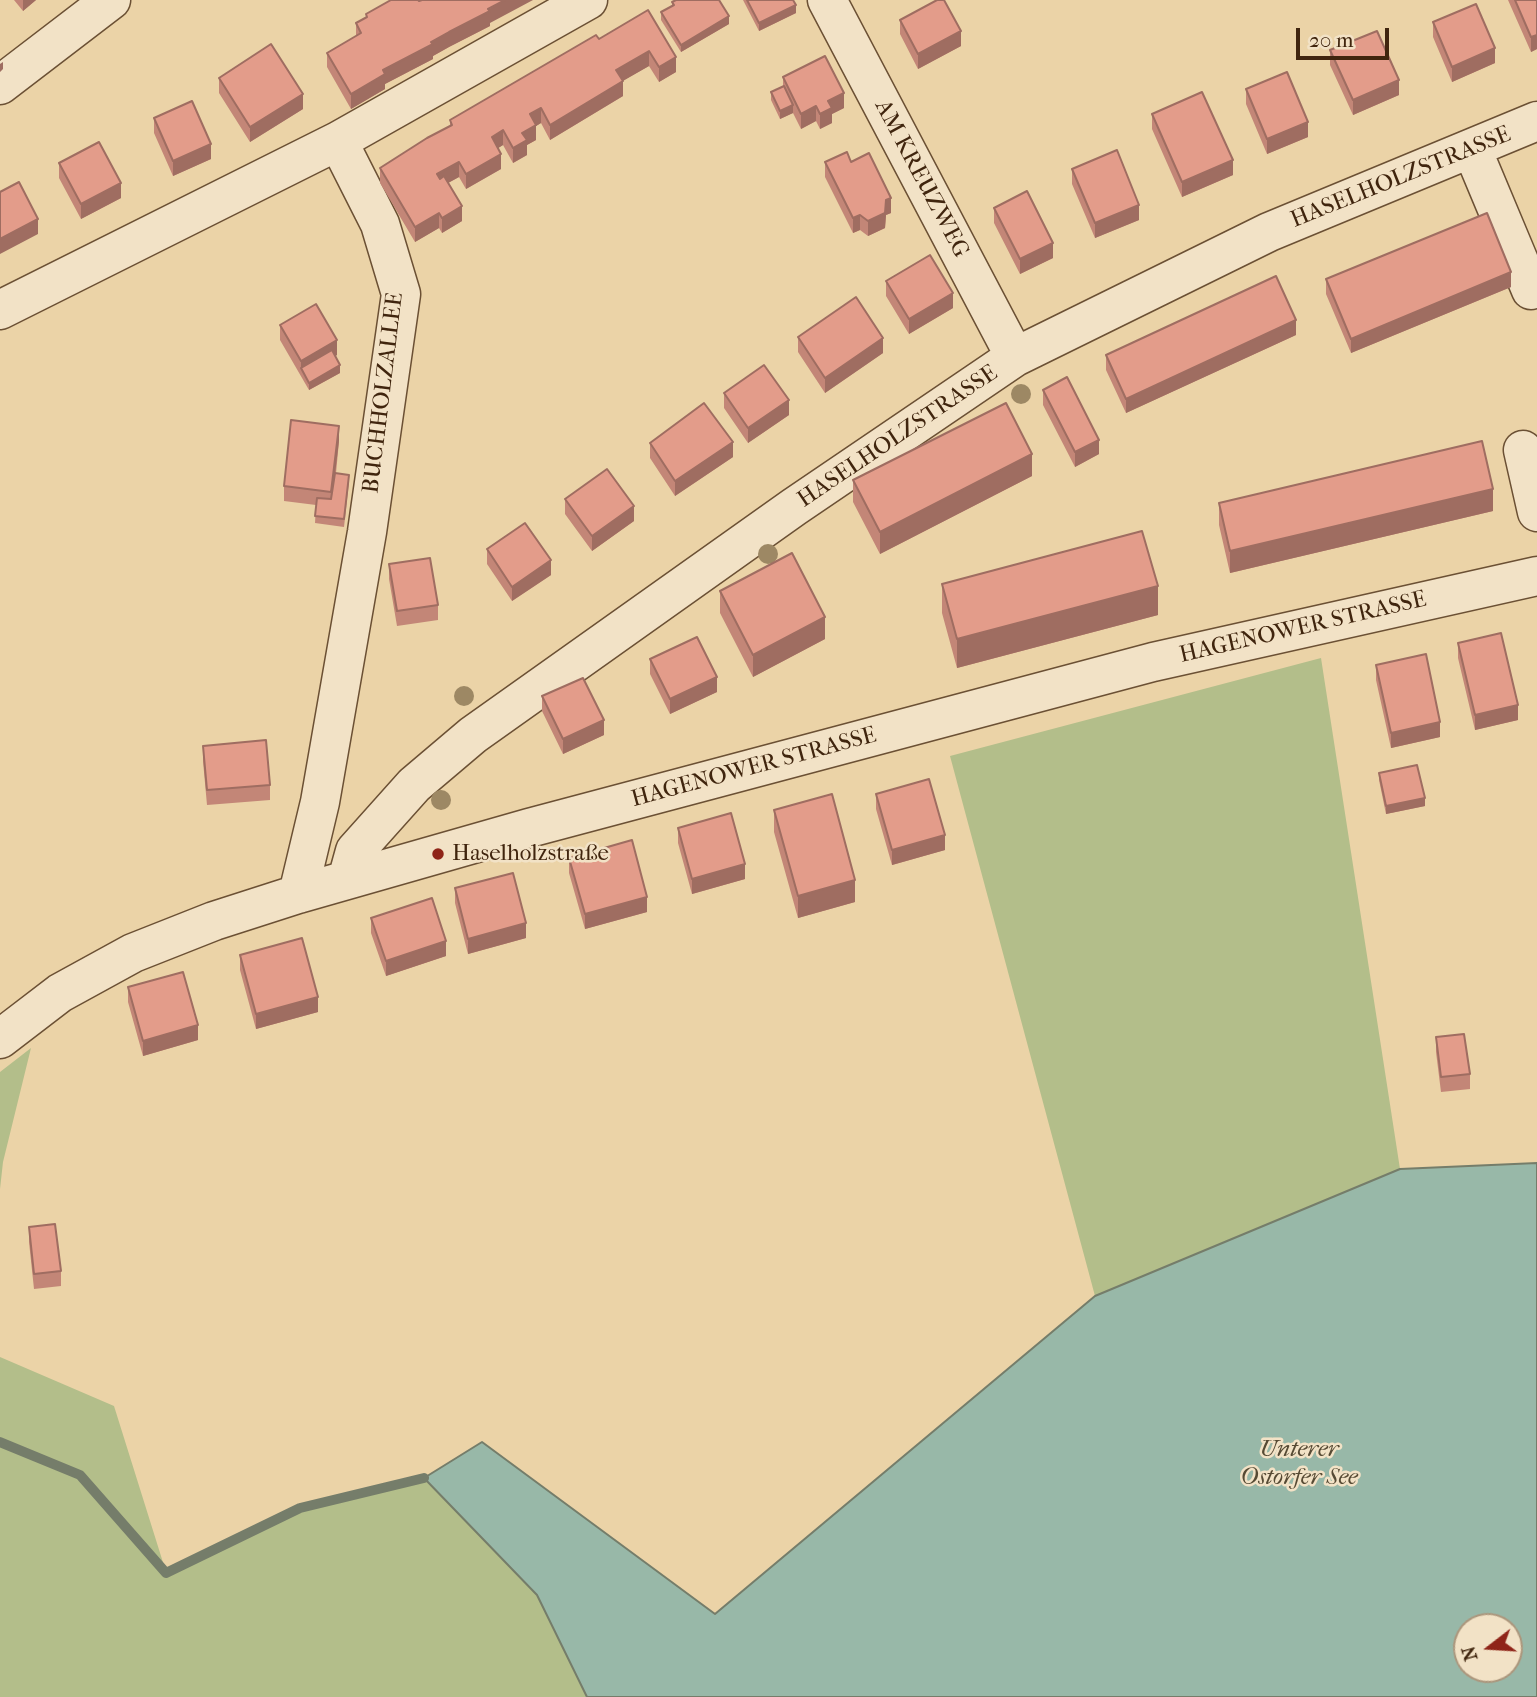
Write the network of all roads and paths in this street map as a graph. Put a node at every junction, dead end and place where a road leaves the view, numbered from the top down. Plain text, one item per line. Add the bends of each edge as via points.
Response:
1 (111, 0) edge
2 (588, 0) edge
3 (827, 0) edge
4 (0, 85) edge
5 (1537, 121) edge
6 (338, 141) junction
7 (1472, 149) junction
8 (1531, 290) dead end
9 (0, 310) edge
10 (1015, 357) junction
11 (1523, 450) dead end
12 (1537, 512) edge
13 (1537, 576) edge
14 (347, 880) junction
15 (298, 894) junction
16 (0, 1039) edge

1 - 4 street
2 - 6 street
3 - 10 street, AM KREUZWEG
5 - 7 street, HASELHOLZSTRASSE
6 - 9 street
6 - 15 street, BUCHHOLZALLEE via 380,224 401,295 367,532 320,802
7 - 8 street
7 - 10 street, HASELHOLZSTRASSE via 1269,232
10 - 14 street, HASELHOLZSTRASSE via 473,735 414,785 355,851
11 - 12 street
13 - 14 street, HAGENOWER STRASSE via 1153,662
14 - 15 street, HAGENOWER STRASSE
15 - 16 street, HAGENOWER STRASSE via 133,953 60,993

